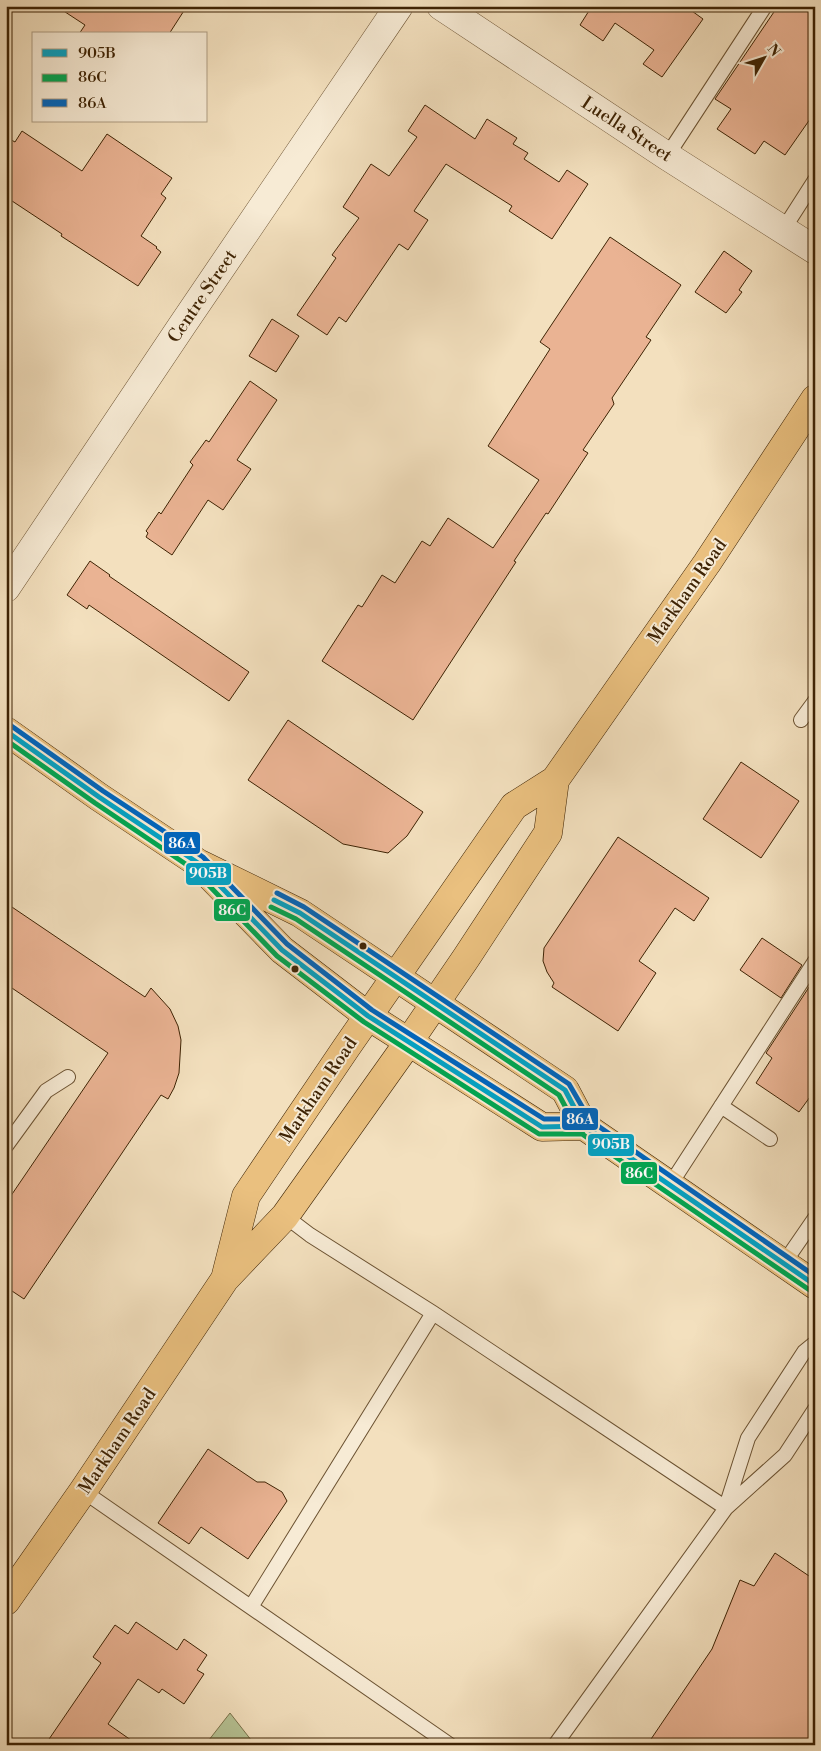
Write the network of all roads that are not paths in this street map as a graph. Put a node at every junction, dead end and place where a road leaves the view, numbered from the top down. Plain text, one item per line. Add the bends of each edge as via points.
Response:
1 (399, 6) edge
2 (441, 6) edge
3 (766, 6) edge
4 (667, 156) junction
5 (815, 180) edge
6 (783, 230) junction
7 (815, 250) edge
8 (815, 399) edge
9 (6, 588) edge
10 (815, 701) edge
11 (801, 720) dead end
12 (6, 731) edge
13 (555, 780) junction
14 (198, 863) junction
15 (815, 961) edge
16 (397, 977) junction
17 (434, 1003) junction
18 (368, 1016) junction
19 (408, 1043) junction
20 (68, 1077) dead end
21 (721, 1106) junction
22 (584, 1126) junction
23 (770, 1139) dead end
24 (6, 1146) edge
25 (670, 1185) junction
26 (285, 1216) junction
27 (815, 1218) edge
28 (784, 1264) junction
29 (225, 1280) junction
30 (815, 1285) edge
31 (434, 1313) junction
32 (815, 1343) edge
33 (815, 1408) edge
34 (84, 1491) junction
35 (726, 1508) junction
36 (6, 1601) edge
37 (251, 1608) junction
38 (450, 1745) edge
39 (555, 1745) edge

1 - 9 street, Centre Street
2 - 4 street, Luella Street
3 - 4 lane
4 - 6 street, Luella Street
5 - 6 lane
6 - 7 street, Luella Street
8 - 13 main road, Markham Road
10 - 11 lane
12 - 14 main road
13 - 16 main road, Markham Road via 514,806
13 - 17 main road, Markham Road via 548,833
14 - 16 main road via 300,913
14 - 18 main road via 282,950
15 - 21 lane
16 - 17 main road
16 - 18 main road, Markham Road
17 - 19 main road, Markham Road
17 - 22 main road via 565,1090
18 - 19 main road
18 - 29 main road, Markham Road via 246,1196
19 - 22 main road via 542,1127
19 - 26 main road, Markham Road
20 - 24 lane via 46,1091
21 - 23 lane
21 - 25 lane
22 - 25 main road
25 - 28 main road
26 - 29 main road, Markham Road
26 - 31 lane
27 - 28 lane
28 - 30 main road
29 - 34 main road, Markham Road
31 - 35 lane
31 - 37 lane
32 - 35 lane via 804,1352 748,1438
33 - 35 lane via 785,1455
34 - 36 main road, Markham Road
34 - 37 lane
35 - 39 lane
37 - 38 lane

